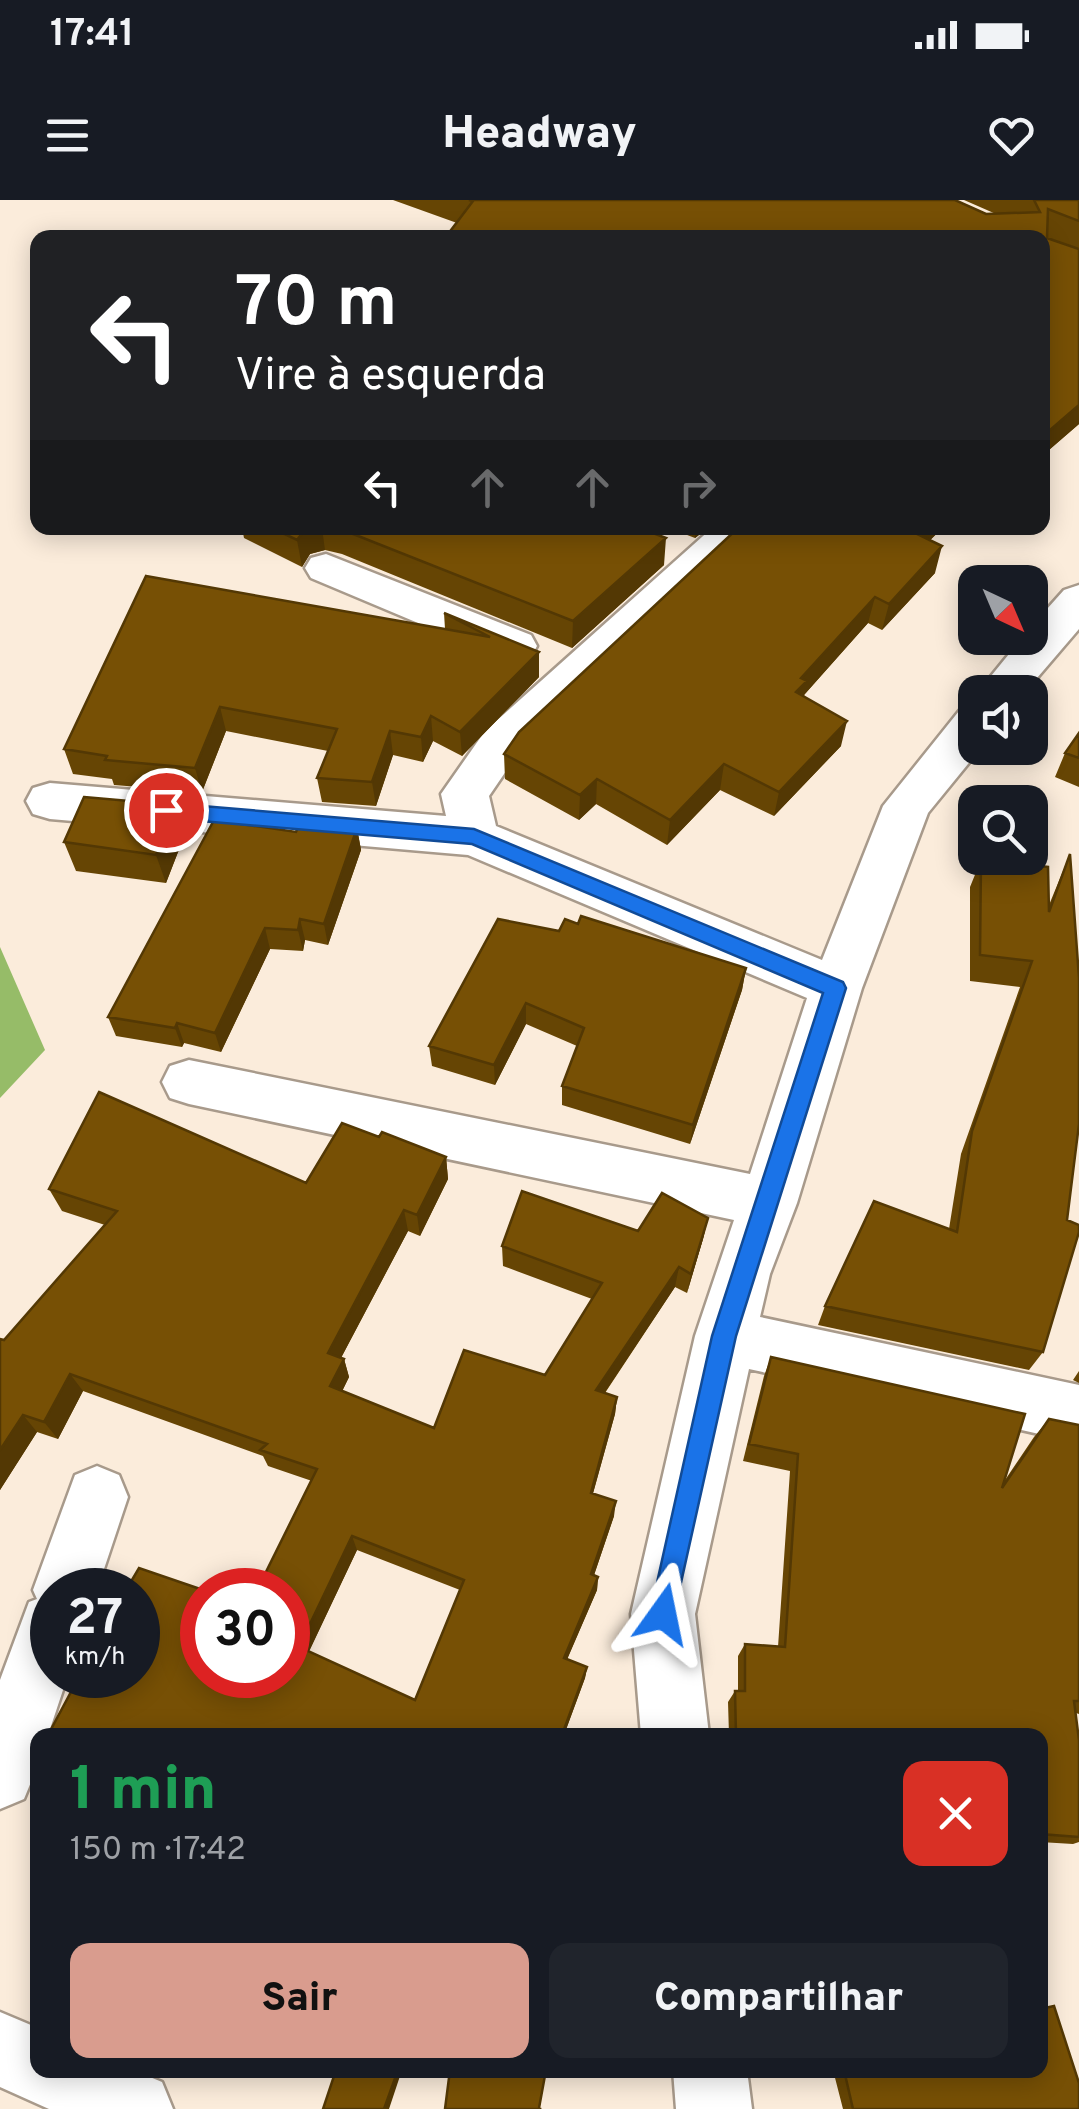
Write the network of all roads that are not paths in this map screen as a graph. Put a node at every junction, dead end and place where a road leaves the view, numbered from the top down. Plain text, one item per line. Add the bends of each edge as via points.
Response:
1 (729, 535) edge
2 (655, 540) edge
3 (700, 560) junction
4 (326, 568) dead end
5 (1079, 600) edge
6 (578, 672) junction
7 (1015, 675) edge
8 (958, 744) edge
9 (50, 801) dead end
10 (474, 837) junction
11 (836, 988) junction
12 (189, 1082) dead end
13 (769, 1203) junction
14 (724, 1336) junction
15 (1079, 1414) edge
16 (97, 1497) dead end
17 (73, 1568) edge
18 (30, 1688) edge
19 (674, 1728) edge
20 (0, 1775) edge
21 (0, 2049) edge
22 (30, 2062) edge
23 (66, 2078) edge
24 (711, 2078) edge
25 (134, 2109) edge
26 (714, 2109) edge

1 - 3 street
2 - 3 street
3 - 6 street
4 - 6 street
5 - 7 street
6 - 10 street via 501,742 465,794
8 - 11 street via 907,806
9 - 10 street
10 - 11 street
11 - 13 street
12 - 13 street
13 - 14 street
14 - 15 street
14 - 19 street via 663,1614
16 - 17 street
18 - 20 street
21 - 22 street
23 - 25 street
24 - 26 street

